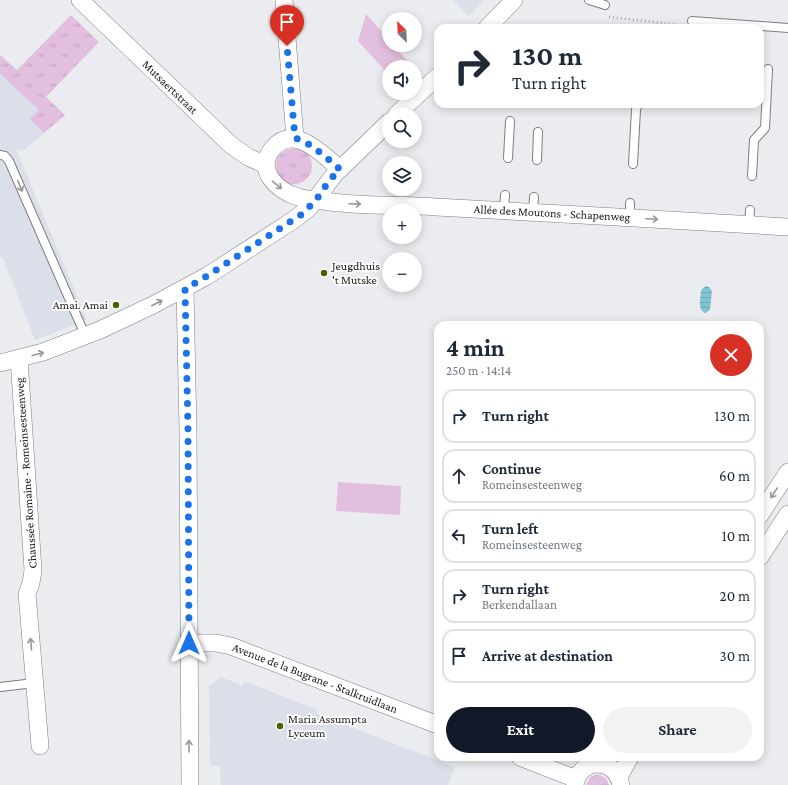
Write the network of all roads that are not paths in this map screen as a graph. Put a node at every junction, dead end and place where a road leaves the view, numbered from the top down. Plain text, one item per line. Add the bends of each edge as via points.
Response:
1 (80, 0) edge
2 (284, 0) edge
3 (514, 0) edge
4 (589, 0) edge
5 (605, 5) road end
6 (692, 21) road end
7 (491, 24) edge
8 (733, 24) edge
9 (764, 26) edge
10 (788, 28) edge
11 (768, 69) dead end
12 (434, 80) edge
13 (404, 108) edge
14 (637, 108) edge
15 (510, 121) dead end
16 (382, 129) edge
17 (538, 132) dead end
18 (295, 138) junction
19 (0, 155) edge
20 (508, 158) dead end
21 (537, 160) dead end
22 (632, 164) dead end
23 (266, 165) junction
24 (340, 169) junction
25 (752, 176) dead end
26 (316, 200) junction
27 (788, 227) edge
28 (185, 289) junction
29 (85, 336) junction
30 (19, 358) junction
31 (0, 363) edge
32 (788, 472) edge
33 (764, 509) edge
34 (788, 514) edge
35 (764, 551) edge
36 (189, 643) junction
37 (34, 683) junction
38 (0, 687) edge
39 (434, 723) edge
40 (40, 746) dead end
41 (529, 761) edge
42 (598, 761) edge
43 (601, 761) edge
44 (628, 761) edge
45 (620, 781) edge
46 (576, 782) edge
47 (190, 785) edge

1 - 23 street, Mutsaertstraat via 231,145
2 - 18 street
3 - 7 street
4 - 5 lane
6 - 8 lane
9 - 10 lane
11 - 25 lane via 765,128 754,140
12 - 13 street
14 - 22 lane
15 - 20 lane
16 - 24 street
17 - 21 lane
18 - 23 street via 286,139 272,148
18 - 24 street via 310,144
19 -> 29 lane via 9,160
23 -> 26 street via 272,182 280,188 300,198
24 - 26 street
26 -> 27 street, Allée des Moutons - Schapenweg via 402,205 534,204 749,217
26 - 28 street via 295,219
29 -> 28 street
28 - 36 street
30 -> 29 street
30 - 31 street
37 -> 30 street, Chaussée Romaine - Romeinsesteenweg via 27,594 33,570
32 -> 33 street
34 - 35 street
36 - 39 street, Avenue de la Bugrane - Stalkruidlaan via 231,646
47 -> 36 street
37 - 38 lane
37 - 40 street, Chaussée Romaine - Romeinsesteenweg
41 - 46 street
42 - 46 street via 580,772
43 - 45 street via 612,769
44 - 45 street

